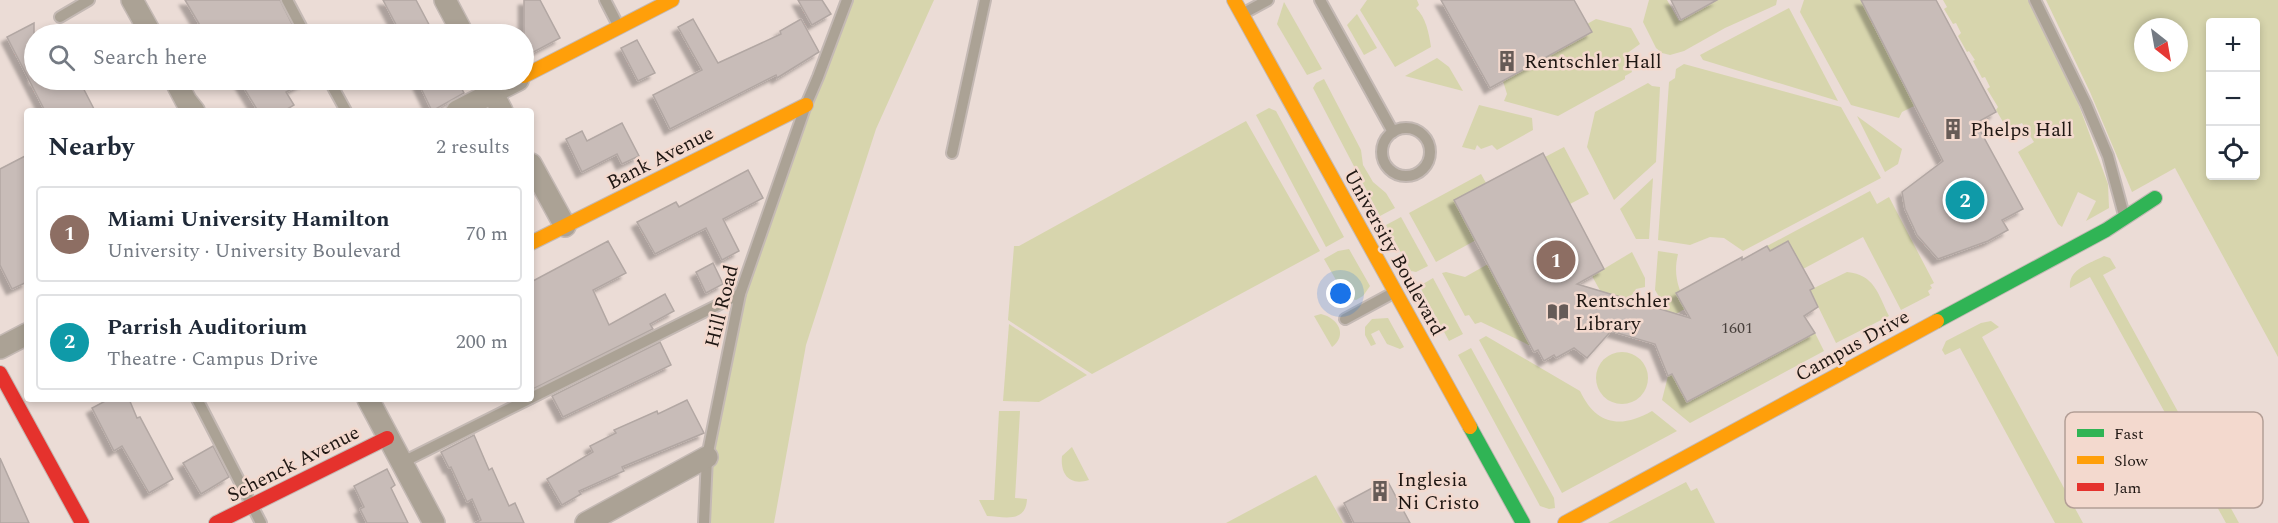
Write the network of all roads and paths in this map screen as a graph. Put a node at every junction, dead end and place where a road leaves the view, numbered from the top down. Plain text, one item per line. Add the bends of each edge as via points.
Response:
1 (89, 0) edge
2 (132, 0) edge
3 (287, 0) edge
4 (445, 0) edge
5 (605, 0) edge
6 (672, 0) edge
7 (847, 0) edge
8 (985, 0) edge
9 (1234, 0) edge
10 (1268, 0) edge
11 (1320, 0) edge
12 (2035, 0) edge
13 (1242, 14) junction
14 (60, 17) dead end
15 (145, 24) edge
16 (300, 24) edge
17 (458, 24) edge
18 (619, 27) junction
19 (534, 71) edge
20 (180, 90) edge
21 (334, 90) edge
22 (493, 94) edge
23 (806, 105) junction
24 (192, 108) edge
25 (344, 108) edge
26 (463, 108) edge
27 (1393, 132) junction
28 (952, 153) dead end
29 (534, 169) edge
30 (2155, 198) dead end
31 (2125, 218) junction
32 (565, 226) junction
33 (534, 242) edge
34 (1395, 292) junction
35 (740, 294) junction
36 (1345, 319) dead end
37 (24, 336) edge
38 (0, 348) edge
39 (0, 373) edge
40 (534, 397) edge
41 (199, 402) edge
42 (369, 402) edge
43 (524, 402) edge
44 (387, 438) junction
45 (707, 457) junction
46 (401, 464) junction
47 (251, 505) junction
48 (82, 523) edge
49 (216, 523) edge
50 (261, 523) edge
51 (434, 523) edge
52 (586, 523) edge
53 (704, 523) edge
54 (1524, 523) edge
55 (1565, 523) edge

1 - 14 lane
2 - 15 street
3 - 16 lane
4 - 17 street
5 - 18 lane
6 - 18 street
7 - 23 lane, Hill Road
8 - 28 lane
9 - 13 street, University Boulevard
10 - 13 lane
11 - 27 lane
12 - 31 lane via 2077,83 2103,146
13 - 34 street, University Boulevard
18 - 19 street
20 - 24 street
21 - 25 lane
22 - 26 street
23 - 32 street, Bank Avenue
23 - 35 lane, Hill Road
27 - 27 lane via 1384,142 1382,156 1388,168 1400,176 1413,176 1425,168 1431,156 1429,142 1420,132 1407,128
29 - 32 street
30 - 31 street, Campus Drive
31 - 55 street, Campus Drive
32 - 33 street, Bank Avenue
34 - 36 lane
34 - 54 street, University Boulevard
35 - 40 lane
35 - 45 lane, Hill Road
37 - 38 street
39 - 48 street
41 - 47 lane
42 - 44 street
43 - 46 lane
44 - 46 street
44 - 47 street, Schenck Avenue
45 - 52 street
45 - 53 lane, Hill Road
46 - 51 street
47 - 49 street, Schenck Avenue
47 - 50 lane

